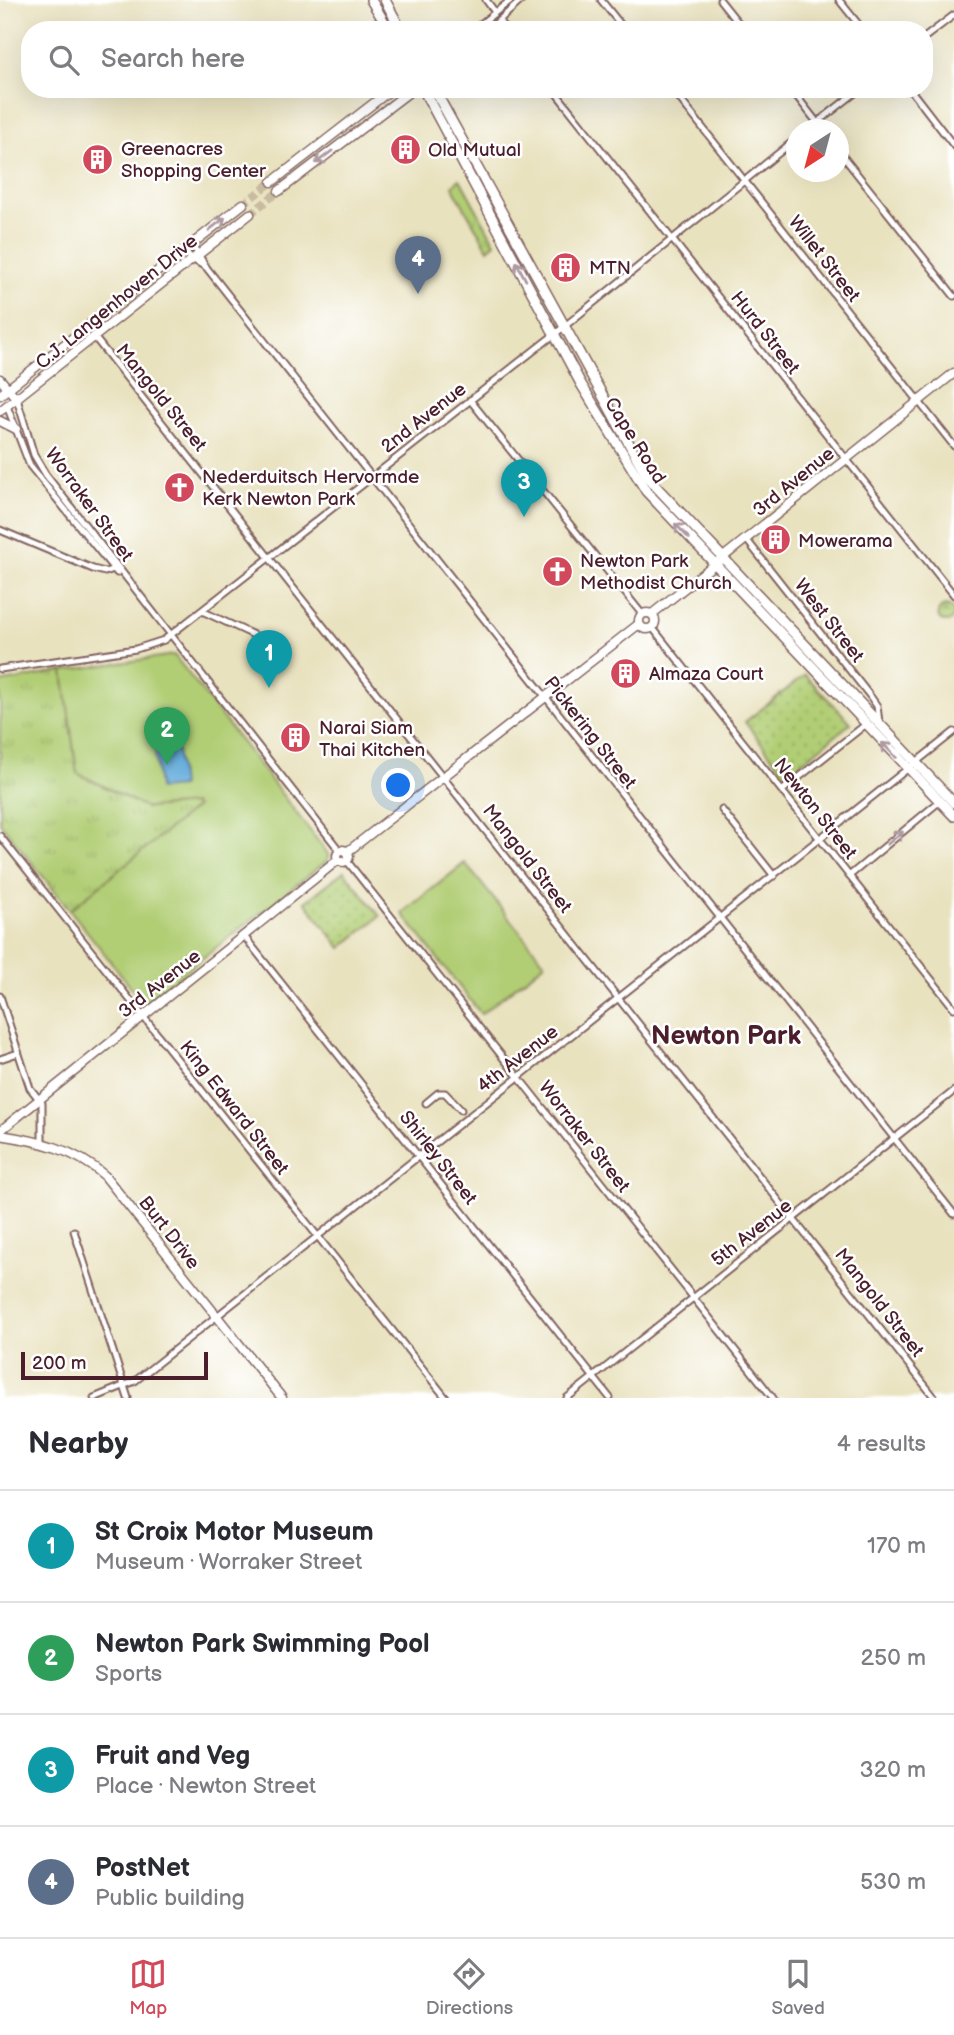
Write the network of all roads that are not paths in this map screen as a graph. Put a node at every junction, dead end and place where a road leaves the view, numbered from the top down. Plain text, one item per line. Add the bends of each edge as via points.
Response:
1 (371, 0) edge
2 (385, 0) edge
3 (485, 0) edge
4 (511, 0) edge
5 (522, 0) edge
6 (601, 0) edge
7 (720, 0) edge
8 (839, 0) edge
9 (495, 12) junction
10 (954, 15) edge
11 (384, 21) edge
12 (396, 21) edge
13 (484, 21) edge
14 (499, 21) edge
15 (618, 21) edge
16 (737, 21) edge
17 (856, 21) edge
18 (933, 31) edge
19 (380, 98) edge
20 (402, 98) edge
21 (428, 98) edge
22 (439, 98) edge
23 (560, 98) edge
24 (679, 98) edge
25 (798, 98) edge
26 (849, 98) edge
27 (916, 98) edge
28 (814, 119) edge
29 (822, 119) edge
30 (954, 146) edge
31 (786, 147) edge
32 (849, 164) edge
33 (744, 181) junction
34 (272, 182) tunnel mouth
35 (279, 191) tunnel mouth
36 (243, 204) tunnel mouth
37 (250, 214) tunnel mouth
38 (671, 238) junction
39 (192, 244) junction
40 (184, 250) junction
41 (200, 253) junction
42 (192, 259) junction
43 (206, 267) junction
44 (954, 296) edge
45 (564, 326) junction
46 (555, 334) junction
47 (95, 338) junction
48 (954, 373) edge
49 (0, 379) edge
50 (8, 388) junction
51 (0, 397) edge
52 (16, 399) junction
53 (470, 400) junction
54 (919, 401) junction
55 (3, 409) edge
56 (0, 421) edge
57 (16, 429) junction
58 (954, 446) edge
59 (846, 459) junction
60 (370, 477) junction
61 (0, 530) edge
62 (746, 539) junction
63 (270, 557) junction
64 (719, 561) junction
65 (115, 569) junction
66 (954, 595) edge
67 (202, 611) junction
68 (642, 614) junction
69 (652, 614) junction
70 (639, 624) junction
71 (652, 627) junction
72 (169, 636) junction
73 (260, 638) dead end
74 (0, 660) edge
75 (2, 668) edge
76 (544, 697) junction
77 (865, 725) junction
78 (880, 725) junction
79 (954, 732) edge
80 (912, 765) junction
81 (444, 777) junction
82 (782, 790) junction
83 (940, 801) junction
84 (954, 803) edge
85 (722, 810) dead end
86 (954, 816) edge
87 (0, 836) edge
88 (820, 839) junction
89 (343, 856) junction
90 (774, 876) junction
91 (849, 876) junction
92 (719, 918) junction
93 (244, 936) junction
94 (0, 996) edge
95 (619, 998) junction
96 (954, 1008) edge
97 (142, 1016) junction
98 (18, 1053) junction
99 (0, 1059) edge
100 (519, 1077) junction
101 (954, 1091) edge
102 (39, 1098) junction
103 (426, 1103) dead end
104 (461, 1110) dead end
105 (0, 1133) edge
106 (894, 1138) junction
107 (42, 1143) junction
108 (418, 1157) junction
109 (954, 1214) edge
110 (793, 1218) junction
111 (74, 1231) dead end
112 (318, 1236) junction
113 (693, 1298) junction
114 (217, 1316) junction
115 (593, 1377) junction
116 (124, 1383) junction
117 (94, 1398) edge
118 (128, 1398) edge
119 (282, 1398) edge
120 (446, 1398) edge
121 (567, 1398) edge
122 (610, 1398) edge
123 (773, 1398) edge
124 (935, 1398) edge

1 - 11 main road
2 - 12 main road
3 - 9 street
4 - 9 street
5 - 14 street
6 - 15 street
7 - 16 street
8 - 17 street
9 - 13 street
10 - 18 street
19 - 34 street
20 -> 35 street
46 -> 21 main road, Cape Road
22 - 45 main road, Cape Road
23 - 38 street, Hurd Street
24 - 33 street, Willet Street
25 - 28 street
26 - 29 street
27 - 30 street
31 - 33 street, 2nd Avenue
32 - 44 street
33 - 38 street, 2nd Avenue
33 - 54 street, Willet Street
39 -> 36 street, C.J. Langenhoven Drive
37 - 41 street, C.J. Langenhoven Drive
38 - 45 street, 2nd Avenue
38 - 59 street, Hurd Street
39 - 40 street, C.J. Langenhoven Drive
39 - 41 street, Pickering Street
40 - 42 street, Pickering Street
40 - 50 street, C.J. Langenhoven Drive
41 - 42 street, C.J. Langenhoven Drive
41 - 43 street, Pickering Street
42 - 43 street, Pickering Street
42 - 47 street, C.J. Langenhoven Drive
43 - 60 street, Pickering Street
45 - 46 street, 2nd Avenue
45 - 64 main road, Cape Road via 648,478
46 - 53 street, 2nd Avenue
64 -> 46 main road, Cape Road via 662,510 632,472
47 - 52 street, C.J. Langenhoven Drive
47 - 63 street, Mangold Street
48 - 54 street, 3rd Avenue
49 - 50 street
50 - 51 street, C.J. Langenhoven Drive
50 - 52 street
51 - 55 street
52 - 55 street, C.J. Langenhoven Drive
52 - 65 street, Worraker Street via 36,461
53 - 60 street, 2nd Avenue
53 - 68 street
54 - 58 street, Willet Street
54 - 59 street, 3rd Avenue
55 - 57 street, Worraker Street
56 - 57 street
57 - 65 street, Worraker Street via 30,466
59 - 62 street, 3rd Avenue
59 - 66 street, Hurd Street
60 - 63 street, 2nd Avenue
60 - 76 street, Pickering Street
61 - 65 street via 93,569
62 - 64 street, 3rd Avenue
62 - 78 street, West Street via 877,706
63 - 67 street, 2nd Avenue
63 - 81 street, Mangold Street
64 - 69 street, 3rd Avenue
64 - 77 main road, Cape Road
64 - 78 main road, Cape Road
65 - 72 street, Worraker Street
67 - 72 street, 2nd Avenue
67 - 73 street
68 - 69 street
68 - 70 street
69 - 71 street via 656,621
70 - 71 street via 645,629
70 - 76 street, 3rd Avenue
71 - 82 street, Newton Street
72 - 75 street, 2nd Avenue via 136,649
72 - 89 street, Worraker Street
74 - 75 street
76 - 81 street, 3rd Avenue
76 - 92 street, Pickering Street
80 -> 77 main road, Cape Road
77 - 82 street
78 - 80 main road, Cape Road
79 - 80 street, 4th Avenue
80 - 83 main road, Cape Road
80 - 84 main road, Cape Road
80 - 88 street, 4th Avenue
81 - 89 street, 3rd Avenue
81 - 95 street, Mangold Street
82 - 88 street, Newton Street
83 - 86 main road, Cape Road
91 -> 83 street
85 - 90 street
87 - 97 street, King Edward Street
88 - 90 street, 4th Avenue
88 - 91 street, Newton Street
89 - 93 street, 3rd Avenue
89 - 100 street, Worraker Street
90 - 92 street, 4th Avenue
91 - 96 street, Newton Street
92 - 95 street, 4th Avenue
92 - 106 street, Pickering Street
93 - 97 street, 3rd Avenue
93 - 108 street, Shirley Street
94 - 98 street
95 - 100 street, 4th Avenue
95 - 110 street, Mangold Street
97 - 102 street, 3rd Avenue
97 - 112 street, King Edward Street
98 - 99 street
98 - 102 street via 30,1088
100 - 108 street, 4th Avenue
100 - 113 street, Worraker Street
101 - 106 street, 5th Avenue
102 - 105 street, 3rd Avenue
102 - 107 street
103 - 104 street via 445,1093
105 - 107 street, Burt Drive
106 - 109 street, Pickering Street
106 - 110 street, 5th Avenue
107 - 114 street, Burt Drive via 83,1159 105,1176
108 - 112 street, 4th Avenue
108 - 115 street, Shirley Street
110 - 113 street, 5th Avenue
110 - 124 street, Mangold Street
111 - 116 street
112 - 114 street, 4th Avenue
112 - 120 street, King Edward Street
113 - 115 street, 5th Avenue
113 - 123 street, Worraker Street
114 - 116 street, 4th Avenue via 135,1381
114 - 119 street, Burt Drive
115 - 121 street, 5th Avenue
115 - 122 street, Shirley Street
116 - 117 street, 4th Avenue
116 - 118 street

